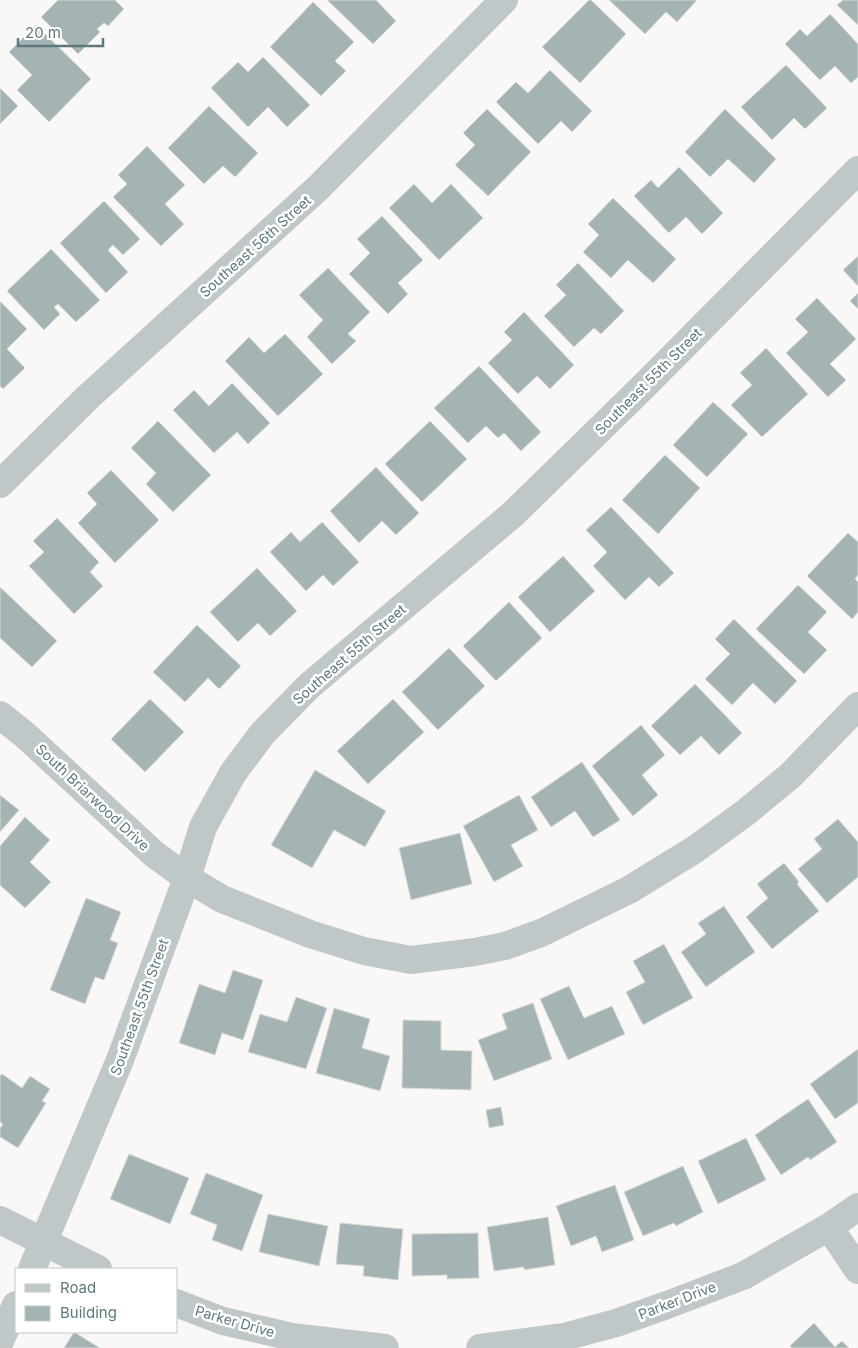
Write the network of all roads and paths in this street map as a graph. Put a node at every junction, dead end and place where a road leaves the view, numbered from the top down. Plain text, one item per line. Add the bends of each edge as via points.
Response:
1 (504, 0) edge
2 (858, 170) edge
3 (0, 484) edge
4 (858, 706) edge
5 (0, 715) edge
6 (186, 878) junction
7 (858, 1207) edge
8 (0, 1220) edge
9 (829, 1227) junction
10 (44, 1243) junction
11 (32, 1268) edge
12 (96, 1268) edge
13 (858, 1270) edge
14 (178, 1304) edge
15 (15, 1307) edge
16 (0, 1340) edge
17 (290, 1342) edge
18 (566, 1342) edge
19 (385, 1348) edge
20 (480, 1348) edge

1 - 3 street, Southeast 56th Street via 318,188 87,398
2 - 6 street, Southeast 55th Street via 513,514 309,686 262,734 233,772 203,827
4 - 6 street, South Briarwood Drive via 791,775 694,850 629,890 541,933 505,946 411,960 364,951 310,934 222,899
5 - 6 street, South Briarwood Drive via 26,735 154,854
6 - 10 street, Southeast 55th Street via 120,1060
7 - 9 street, Parker Drive
8 - 10 street
9 - 13 street
9 - 18 street, Parker Drive via 743,1276
10 - 11 street, Southeast 55th Street
10 - 12 street
14 - 17 street, Parker Drive
15 - 16 street
17 - 19 street, Parker Drive
18 - 20 street, Parker Drive

